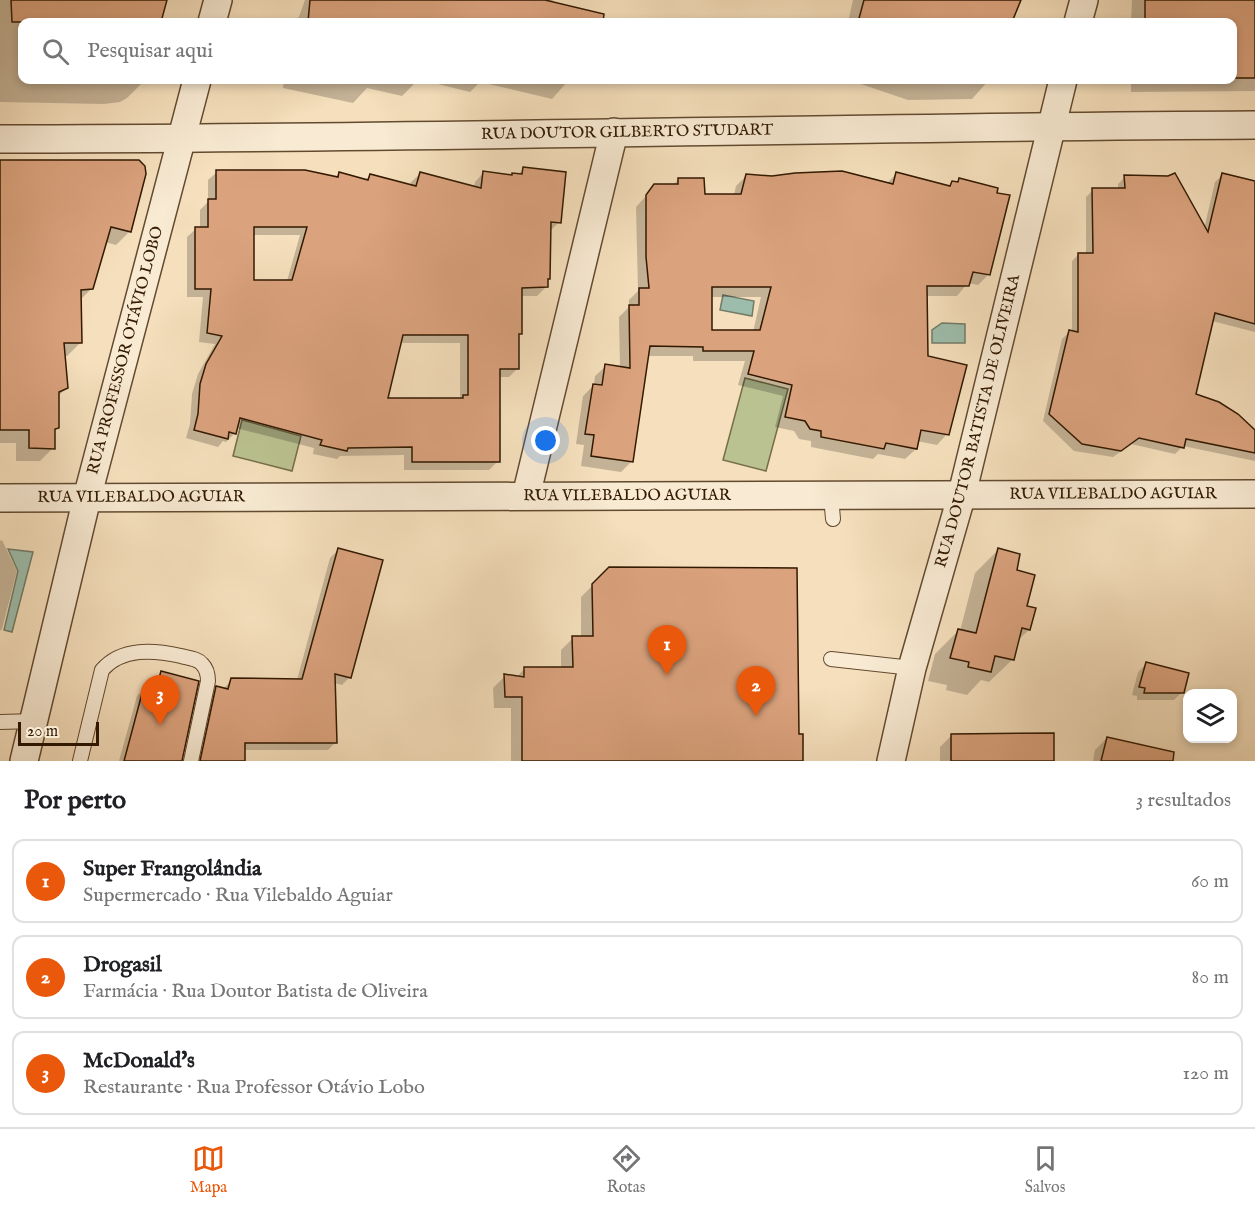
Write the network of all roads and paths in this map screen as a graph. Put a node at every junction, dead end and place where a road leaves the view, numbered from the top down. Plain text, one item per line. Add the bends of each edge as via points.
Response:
1 (218, 0) edge
2 (1084, 0) edge
3 (213, 18) edge
4 (1079, 18) edge
5 (196, 84) edge
6 (1062, 84) edge
7 (1255, 125) edge
8 (1051, 126) junction
9 (614, 132) junction
10 (0, 139) edge
11 (181, 139) junction
12 (962, 494) junction
13 (1255, 494) edge
14 (526, 496) junction
15 (0, 498) edge
16 (87, 498) junction
17 (831, 659) dead end
18 (912, 668) junction
19 (35, 721) junction
20 (0, 722) edge
21 (24, 761) edge
22 (80, 761) edge
23 (191, 761) edge
24 (891, 761) edge

1 - 3 street
2 - 4 street
5 - 11 street, RUA PROFESSOR OTÁVIO LOBO
6 - 8 street, RUA DOUTOR BATISTA DE OLIVEIRA
7 - 8 street, RUA DOUTOR GILBERTO STUDART
8 - 9 street, RUA DOUTOR GILBERTO STUDART
8 - 12 street, RUA DOUTOR BATISTA DE OLIVEIRA
9 - 11 street, RUA DOUTOR GILBERTO STUDART
9 - 14 street
10 - 11 street, RUA DOUTOR GILBERTO STUDART
11 - 16 street, RUA PROFESSOR OTÁVIO LOBO
12 - 13 street, RUA VILEBALDO AGUIAR
12 - 14 street, RUA VILEBALDO AGUIAR via 832,508
12 - 18 street, RUA DOUTOR BATISTA DE OLIVEIRA
14 - 16 street, RUA VILEBALDO AGUIAR
15 - 16 street, RUA VILEBALDO AGUIAR
16 - 19 street, RUA PROFESSOR OTÁVIO LOBO
17 - 18 lane
18 - 24 street, RUA DOUTOR BATISTA DE OLIVEIRA
19 - 20 lane
19 - 21 street, RUA PROFESSOR OTÁVIO LOBO
22 - 23 lane via 102,670 122,656 160,651 198,660 207,672

